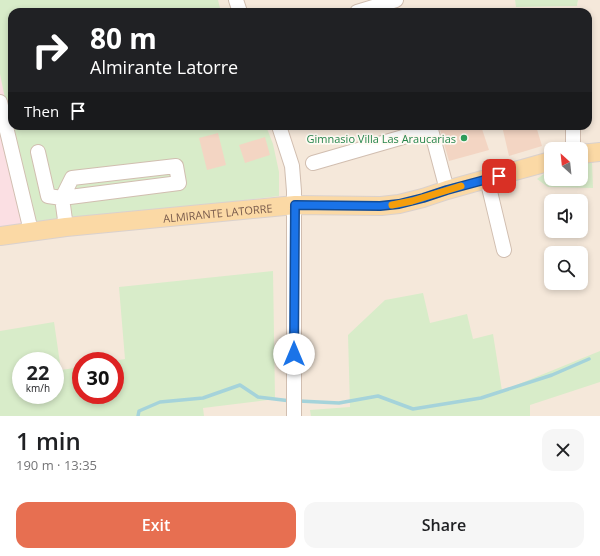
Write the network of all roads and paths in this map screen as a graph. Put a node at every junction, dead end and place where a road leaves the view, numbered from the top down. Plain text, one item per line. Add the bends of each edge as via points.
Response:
1 (395, 0) edge
2 (370, 8) edge
3 (0, 102) edge
4 (280, 130) edge
5 (421, 130) edge
6 (432, 130) edge
7 (573, 130) edge
8 (572, 142) edge
9 (38, 152) dead end
10 (600, 152) edge
11 (588, 153) edge
12 (313, 162) dead end
13 (544, 162) edge
14 (486, 179) junction
15 (447, 190) junction
16 (62, 198) junction
17 (295, 205) junction
18 (66, 227) junction
19 (31, 231) junction
20 (0, 236) edge
21 (504, 250) dead end
22 (294, 416) edge

1 - 2 street
3 - 19 street
4 - 17 street via 292,166
5 - 12 street
6 - 15 street
7 - 8 street
9 - 16 street via 48,196
10 - 11 main road
13 - 14 main road, ALMIRANTE LATORRE
14 - 15 main road, ALMIRANTE LATORRE
14 - 21 street
15 - 17 main road, ALMIRANTE LATORRE via 399,204 380,206
16 - 16 street via 179,183 176,166 72,178
16 - 18 street
17 - 18 main road, ALMIRANTE LATORRE
17 - 22 street
18 - 19 main road, ALMIRANTE LATORRE
19 - 20 main road, ALMIRANTE LATORRE

